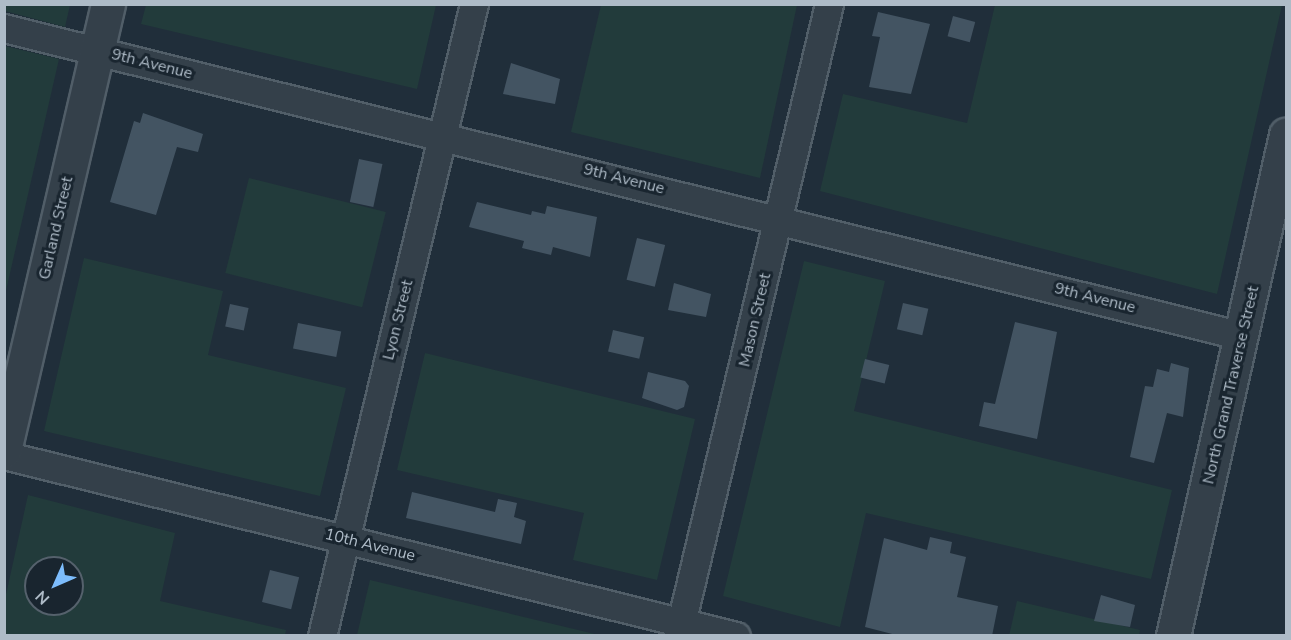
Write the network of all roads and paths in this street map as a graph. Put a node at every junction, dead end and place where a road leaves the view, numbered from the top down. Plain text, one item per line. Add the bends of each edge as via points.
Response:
1 (108, 4) edge
2 (474, 4) edge
3 (829, 4) edge
4 (4, 28) edge
5 (97, 50) junction
6 (443, 134) junction
7 (1287, 135) edge
8 (779, 217) junction
9 (1242, 336) junction
10 (4, 453) edge
11 (345, 538) junction
12 (680, 629) edge
13 (322, 636) edge
14 (736, 636) edge
15 (1173, 636) edge

1 - 5 street, Garland Street
2 - 6 street, Lyon Street
3 - 8 street, Mason Street
4 - 5 street, 9th Avenue
5 - 6 street, 9th Avenue
5 - 10 street, Garland Street
6 - 8 street, 9th Avenue
6 - 11 street, Lyon Street
7 - 9 street, North Grand Traverse Street
8 - 9 street, 9th Avenue
8 - 12 street, Mason Street
9 - 15 street, North Grand Traverse Street
10 - 11 street, 10th Avenue
11 - 12 street, 10th Avenue
11 - 13 street, Lyon Street
12 - 14 street, 10th Avenue

